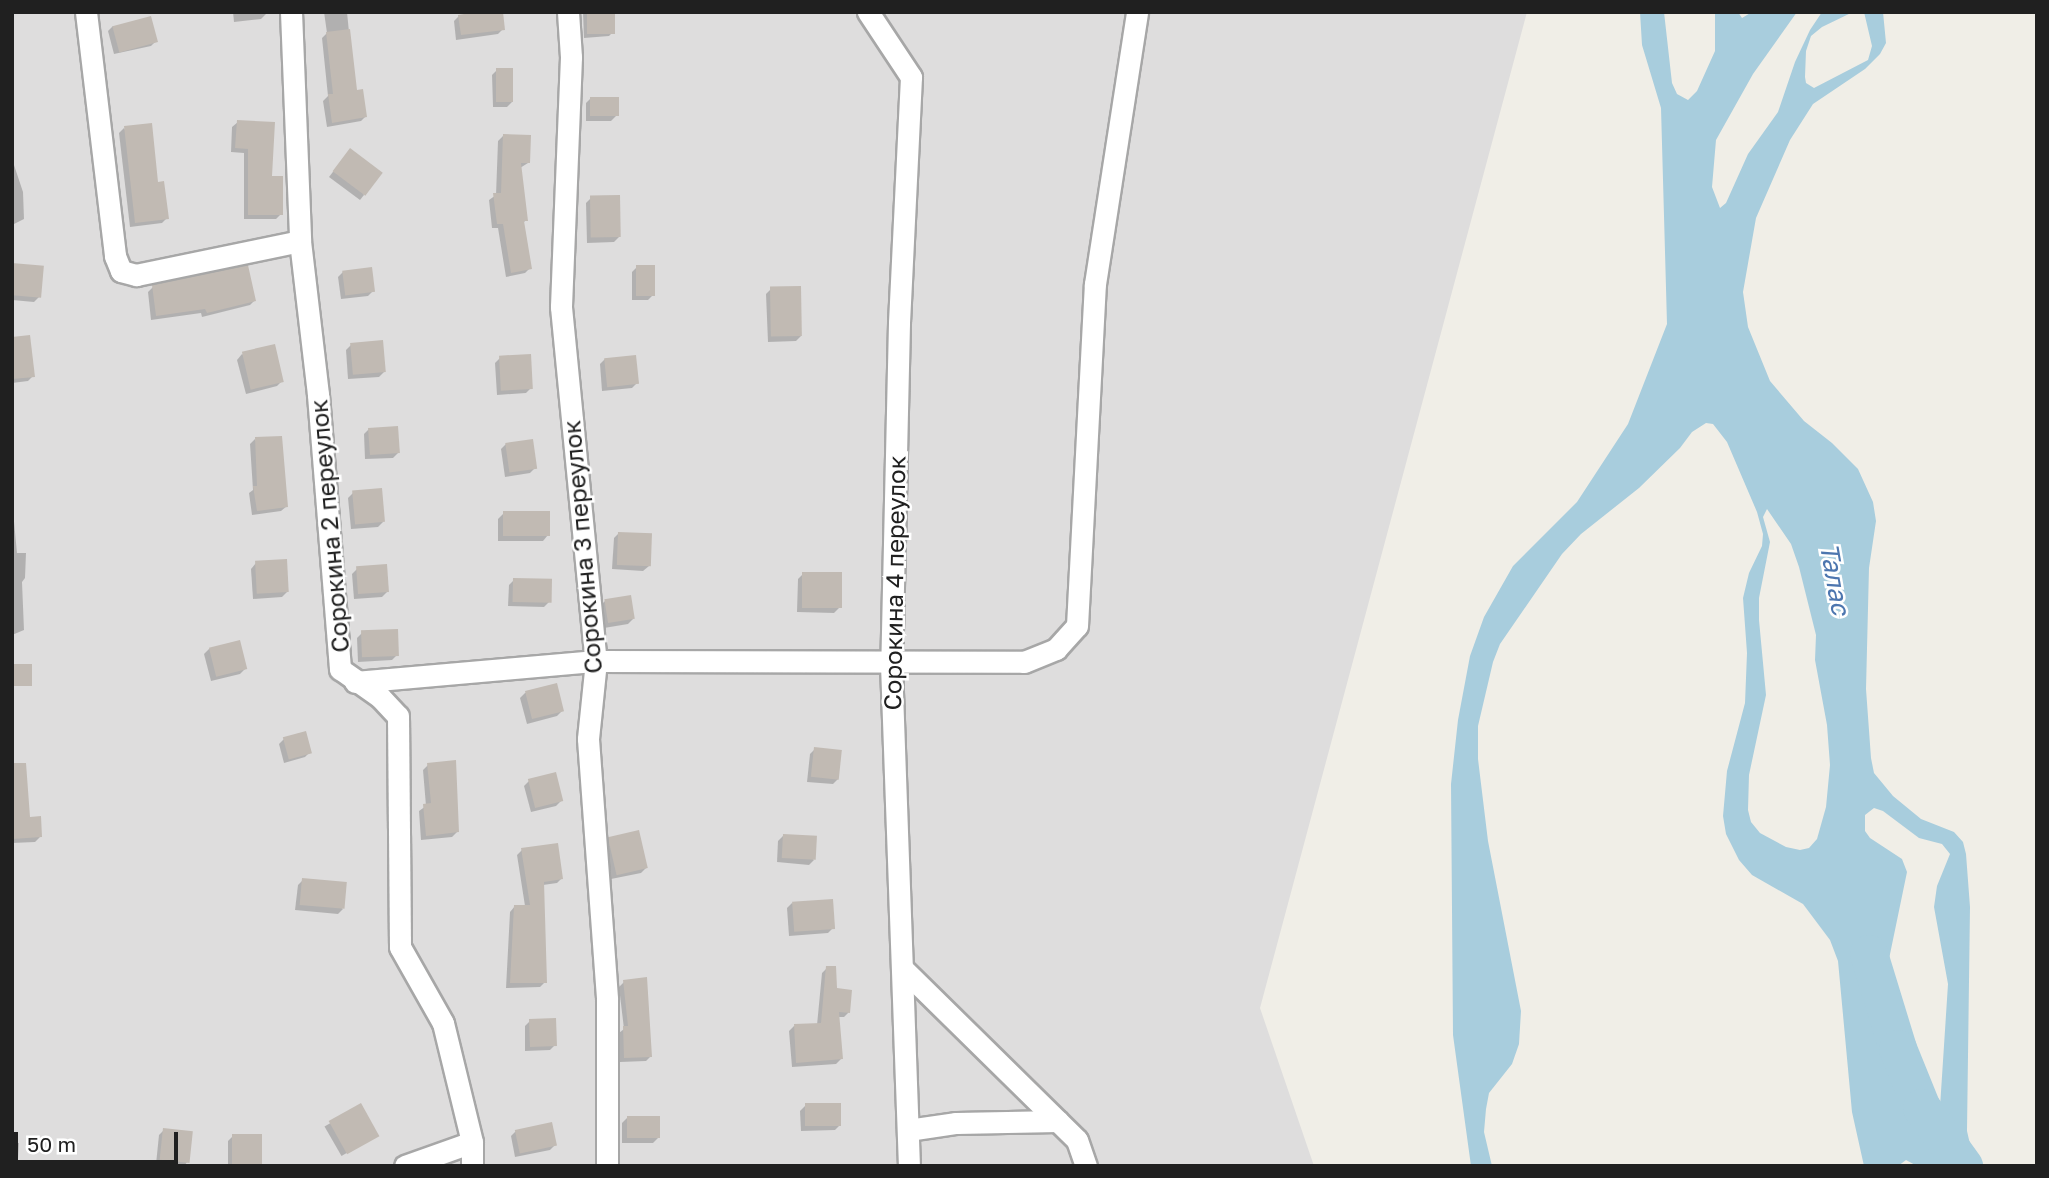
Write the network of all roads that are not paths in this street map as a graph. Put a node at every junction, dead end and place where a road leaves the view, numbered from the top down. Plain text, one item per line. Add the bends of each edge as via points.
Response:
1 (86, 12) edge
2 (291, 12) edge
3 (568, 12) edge
4 (868, 12) edge
5 (1136, 12) edge
6 (300, 240) junction
7 (596, 661) junction
8 (891, 664) junction
9 (355, 682) junction
10 (902, 968) junction
11 (1058, 1121) junction
12 (908, 1130) junction
13 (472, 1142) junction
14 (405, 1166) edge
15 (472, 1166) edge
16 (607, 1166) edge
17 (909, 1166) edge
18 (1086, 1166) edge

1 - 6 street via 115,256 121,271 136,275
2 - 6 street, Сорокина 2 переулок
3 - 7 street, Сорокина 3 переулок via 561,307
4 - 8 street, Сорокина 4 переулок via 911,77 899,323
5 - 8 street via 1095,284 1077,626 1056,649 1024,662
6 - 9 street, Сорокина 2 переулок via 318,395 340,669
7 - 8 street
7 - 9 street
7 - 16 street, Сорокина 3 переулок via 588,739 607,999
8 - 10 street, Сорокина 4 переулок
9 - 13 street, Сорокина 2 переулок via 380,697 398,716 400,947 443,1023
10 - 11 street
10 - 12 street, Сорокина 4 переулок
11 - 12 street via 956,1123
11 - 18 street via 1077,1140
12 - 17 street, Сорокина 4 переулок
13 - 14 street
13 - 15 street, Сорокина 2 переулок

